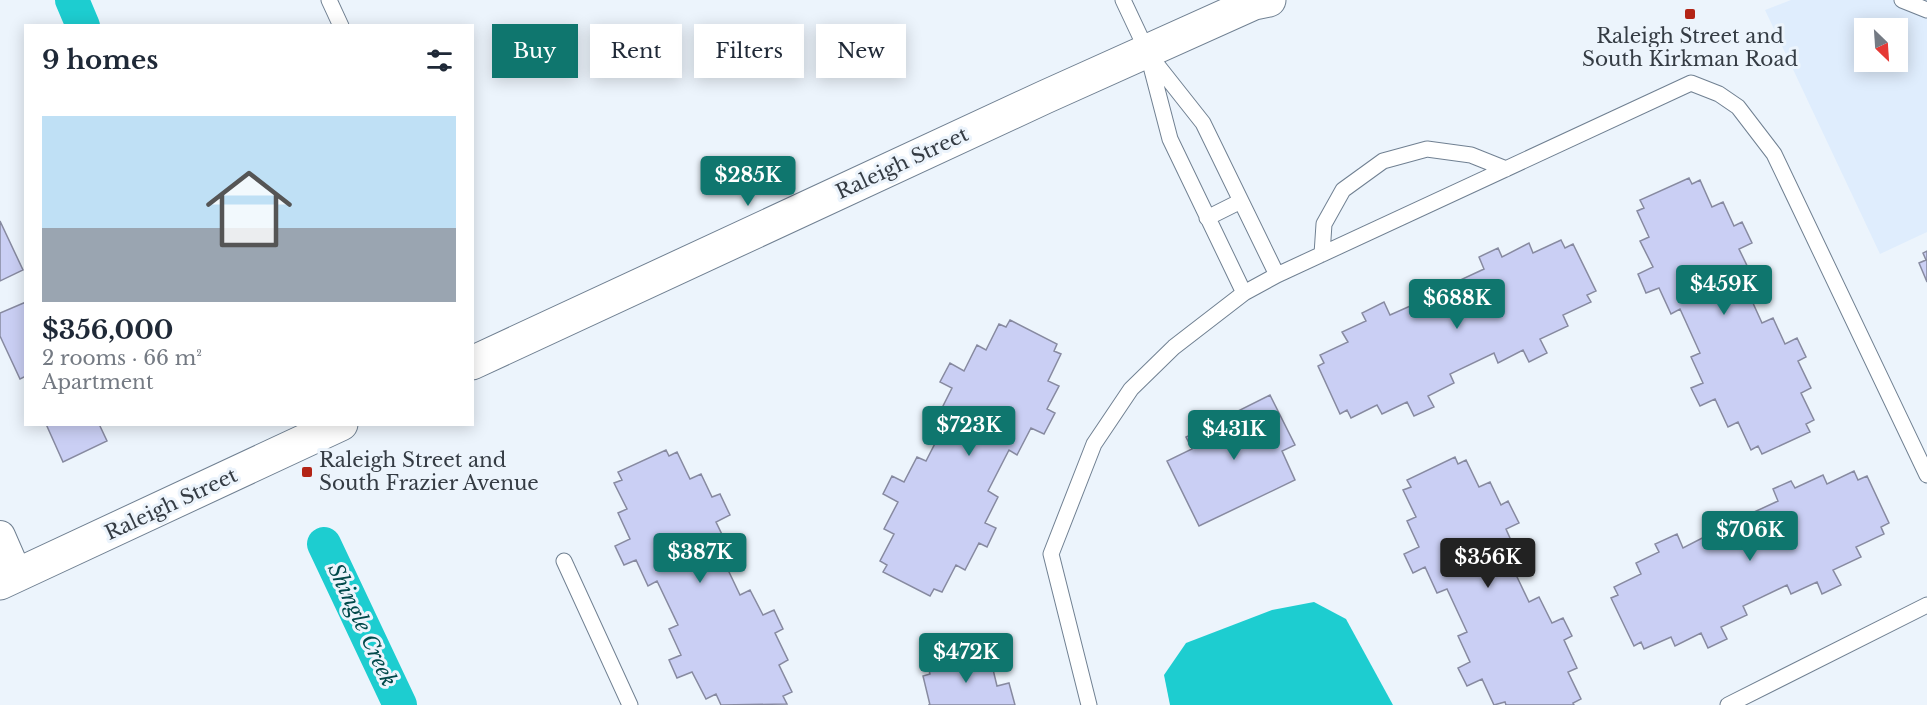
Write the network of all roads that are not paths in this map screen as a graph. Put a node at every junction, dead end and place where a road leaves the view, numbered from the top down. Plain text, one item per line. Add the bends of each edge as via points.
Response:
1 (329, 0) edge
2 (1123, 0) edge
3 (1269, 0) edge
4 (1902, 0) edge
5 (1927, 10) edge
6 (340, 24) edge
7 (1146, 51) junction
8 (1506, 169) junction
9 (1241, 201) junction
10 (1207, 218) junction
11 (1322, 254) junction
12 (1277, 275) junction
13 (1244, 293) junction
14 (474, 362) edge
15 (337, 426) edge
16 (1927, 474) edge
17 (0, 536) edge
18 (564, 561) dead end
19 (9, 579) edge
20 (1927, 605) edge
21 (630, 705) edge
22 (1089, 705) edge
23 (1728, 705) edge

1 - 6 lane
2 - 7 lane
3 - 7 street, Raleigh Street
4 - 5 lane
7 - 9 lane via 1203,123
7 - 10 lane via 1170,139
7 - 14 street, Raleigh Street
8 - 11 lane
8 - 11 lane via 1471,155 1427,149 1383,161 1343,190 1324,224
8 - 16 lane via 1691,83 1738,107 1774,154
9 - 10 lane
9 - 12 lane
10 - 13 lane
11 - 12 lane
12 - 13 lane
13 - 22 lane via 1174,347 1131,389 1094,444 1051,554
15 - 19 street, Raleigh Street
17 - 19 street
18 - 21 lane
20 - 23 lane

